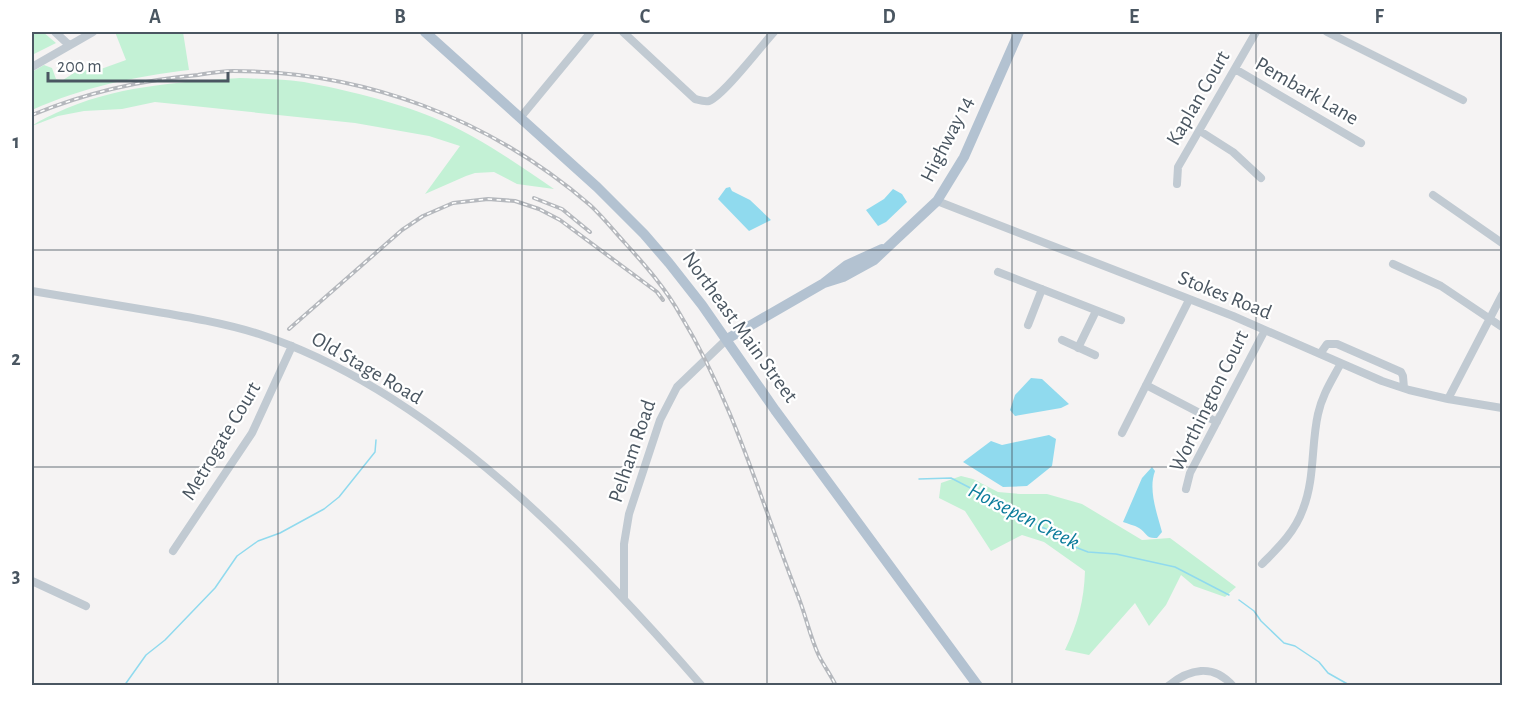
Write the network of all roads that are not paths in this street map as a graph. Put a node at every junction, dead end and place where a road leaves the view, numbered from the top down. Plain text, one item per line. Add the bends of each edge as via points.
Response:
1 (55, 32) edge
2 (93, 32) edge
3 (425, 32) edge
4 (591, 32) edge
5 (623, 32) edge
6 (774, 32) edge
7 (1019, 32) edge
8 (1256, 32) edge
9 (1327, 32) edge
10 (69, 45) junction
11 (32, 67) edge
12 (1235, 69) junction
13 (1463, 100) dead end
14 (520, 118) junction
15 (1200, 131) junction
16 (1361, 143) dead end
17 (1261, 178) dead end
18 (1177, 184) dead end
19 (1433, 195) dead end
20 (937, 201) junction
21 (1503, 243) edge
22 (1393, 264) dead end
23 (998, 272) dead end
24 (1042, 289) junction
25 (32, 291) edge
26 (1503, 295) edge
27 (1189, 300) junction
28 (1096, 310) junction
29 (1490, 318) junction
30 (1121, 320) dead end
31 (1028, 325) dead end
32 (1503, 327) edge
33 (1265, 330) junction
34 (727, 339) junction
35 (1062, 340) dead end
36 (292, 346) junction
37 (1078, 348) junction
38 (1320, 354) junction
39 (1095, 355) dead end
40 (1341, 363) junction
41 (1146, 385) junction
42 (1404, 388) junction
43 (1448, 399) junction
44 (1503, 408) edge
45 (1217, 422) junction
46 (1122, 433) dead end
47 (1186, 489) dead end
48 (174, 551) dead end
49 (1262, 564) dead end
50 (32, 581) edge
51 (624, 598) junction
52 (86, 606) dead end
53 (702, 686) edge
54 (978, 686) edge
55 (1168, 686) edge
56 (1233, 686) edge

1 - 10 street
2 - 10 street
3 - 14 main road, Northeast Main Street
4 - 14 street
5 - 6 street via 695,99 703,101 721,92
7 - 20 main road, Highway 14 via 964,157
8 - 12 street, Kaplan Court
9 - 13 street
10 - 11 street
12 - 15 street, Kaplan Court
12 - 16 street, Pembark Lane
14 - 34 main road, Northeast Main Street via 644,234
15 - 17 street via 1233,152
15 - 18 street, Kaplan Court via 1178,167
19 - 21 street
20 - 27 street, Stokes Road
20 - 34 main road, Highway 14 via 874,260 824,283
22 - 29 street via 1441,286
23 - 24 street
24 - 28 street
24 - 31 street
25 - 36 street, Old Stage Road via 209,321
26 - 29 street
27 - 33 street, Stokes Road
27 - 41 street
28 - 30 street
28 - 37 street
29 - 32 street
29 - 43 street
33 - 38 street, Stokes Road
33 - 45 street, Worthington Court
34 - 51 street, Pelham Road via 683,380 660,420 629,514 624,544
34 - 54 main road, Northeast Main Street
35 - 37 street
36 - 48 street, Metrogate Court via 252,433
36 - 51 street, Old Stage Road via 378,389 449,440 523,500
37 - 39 street
38 - 40 street, Stokes Road
38 - 42 street via 1327,344 1337,344 1401,372
40 - 42 street, Stokes Road
40 - 49 street via 1319,411 1303,510 1289,535
41 - 45 street
41 - 46 street
42 - 43 street, Stokes Road
43 - 44 street, Stokes Road
45 - 47 street, Worthington Court via 1190,473
50 - 52 street
51 - 53 street, Old Stage Road
55 - 56 street via 1185,674 1203,670 1220,675

